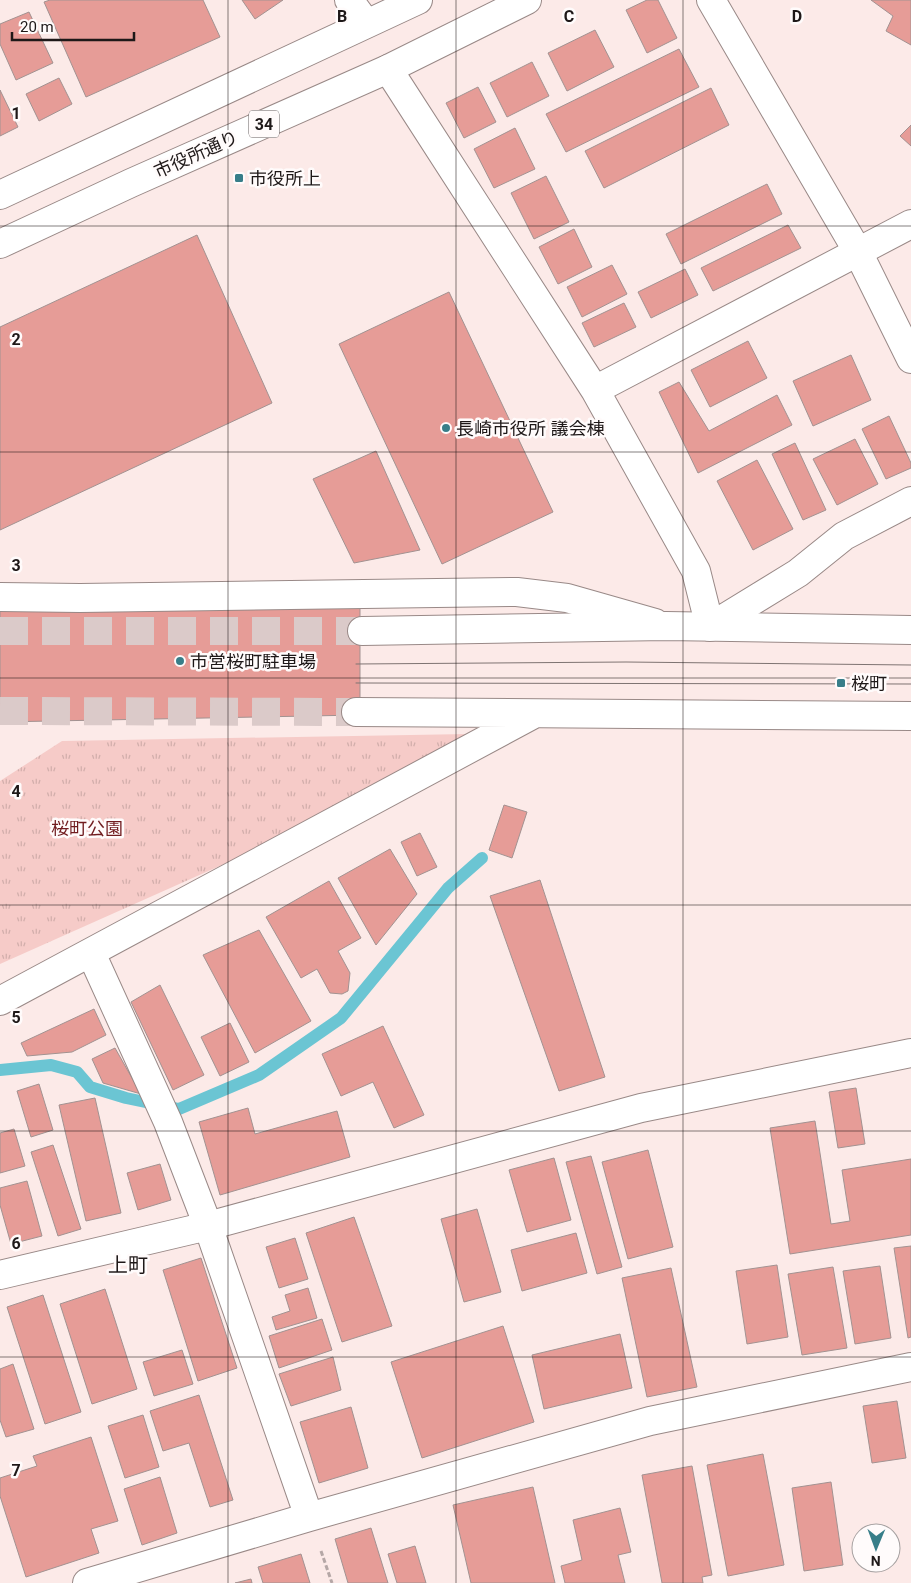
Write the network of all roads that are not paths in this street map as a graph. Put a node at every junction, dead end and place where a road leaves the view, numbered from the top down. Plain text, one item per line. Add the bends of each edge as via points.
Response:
1 (349, 0) edge
2 (418, 0) edge
3 (527, 0) edge
4 (711, 0) edge
5 (366, 24) junction
6 (388, 69) junction
7 (0, 195) edge
8 (911, 224) edge
9 (0, 244) edge
10 (858, 252) junction
11 (911, 360) edge
12 (595, 390) junction
13 (911, 501) edge
14 (0, 597) edge
15 (666, 626) junction
16 (710, 627) junction
17 (911, 630) edge
18 (362, 631) tunnel mouth
19 (356, 712) tunnel mouth
20 (534, 714) junction
21 (911, 716) edge
22 (91, 953) junction
23 (0, 1001) edge
24 (911, 1053) edge
25 (208, 1226) junction
26 (0, 1274) edge
27 (911, 1367) edge
28 (310, 1517) junction
29 (86, 1583) edge

1 - 5 main road
2 - 5 main road
3 - 6 main road, 市役所通り / 34
4 - 10 main road
5 - 7 main road
6 - 9 main road, 市役所通り / 34
6 - 12 main road
8 - 10 main road
10 - 11 main road
10 - 12 main road
12 - 16 main road via 696,571
13 - 16 main road via 844,536 798,573
14 - 15 main road via 517,592 566,598
15 - 16 main road
15 - 18 main road
16 - 17 main road
19 - 20 main road
20 - 21 main road
20 - 22 main road
22 - 23 main road
22 - 25 main road via 163,1110
24 - 25 main road via 641,1108
25 - 26 main road
25 - 28 main road
27 - 28 main road via 650,1421
28 - 29 main road

